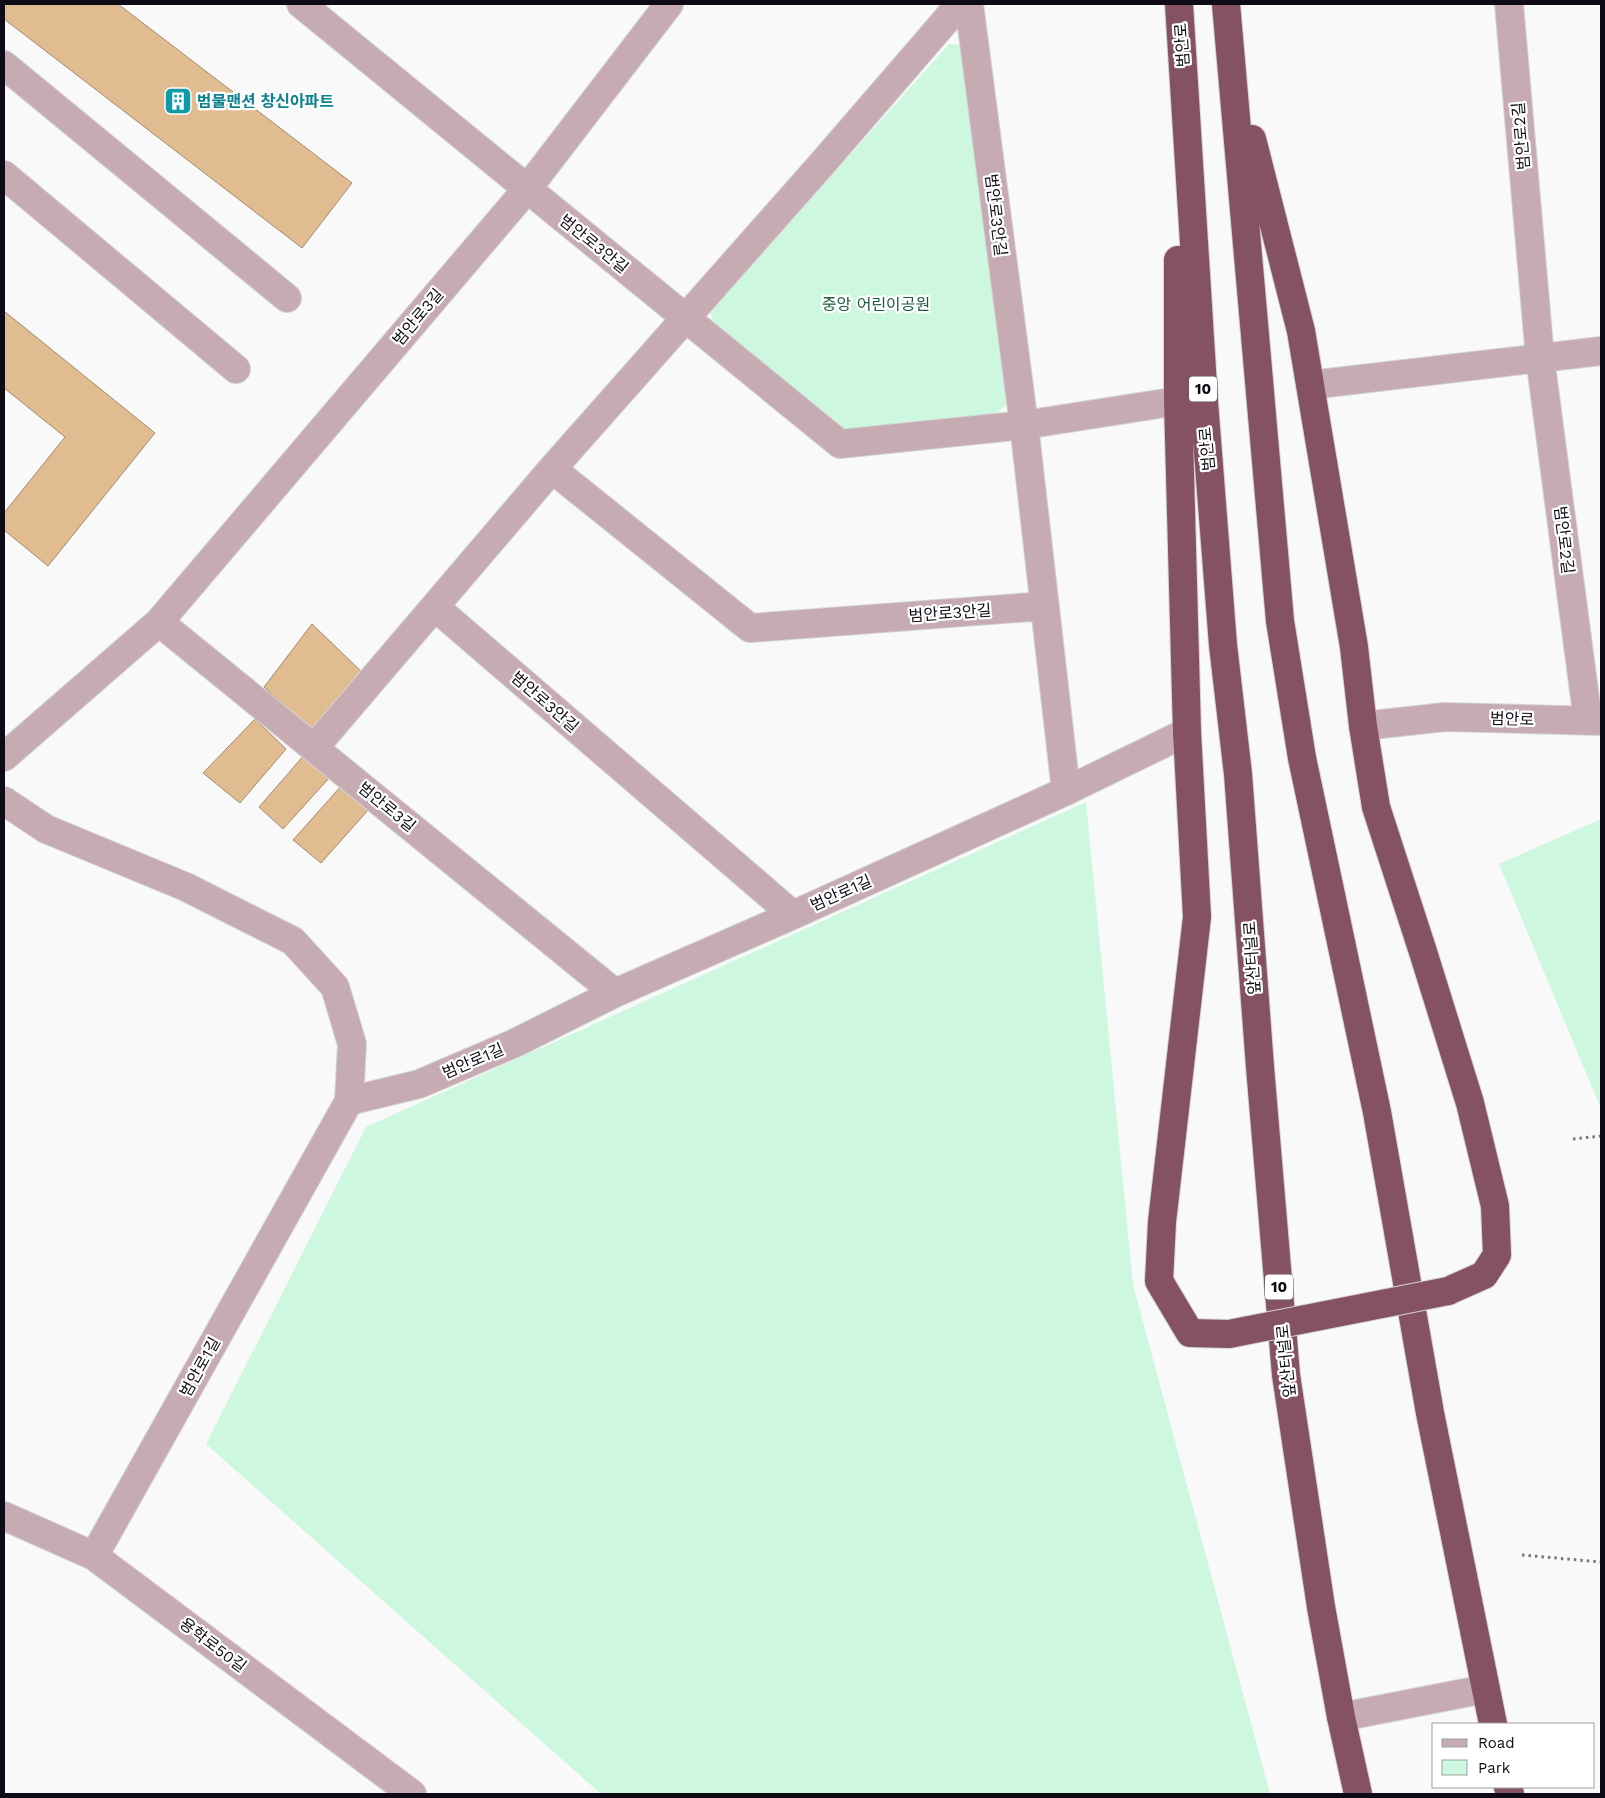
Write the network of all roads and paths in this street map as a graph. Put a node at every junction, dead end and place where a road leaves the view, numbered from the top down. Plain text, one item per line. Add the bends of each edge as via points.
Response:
1 (301, 4) edge
2 (669, 4) edge
3 (960, 4) edge
4 (969, 4) edge
5 (1179, 4) edge
6 (1226, 4) edge
7 (1509, 4) edge
8 (1231, 57) junction
9 (4, 65) edge
10 (4, 175) edge
11 (526, 189) junction
12 (288, 298) dead end
13 (686, 318) junction
14 (1601, 351) edge
15 (1540, 358) junction
16 (236, 369) dead end
17 (1310, 385) junction
18 (1178, 401) junction
19 (1024, 425) junction
20 (552, 469) junction
21 (1044, 606) junction
22 (435, 607) junction
23 (159, 622) junction
24 (1595, 721) edge
25 (1363, 726) junction
26 (1187, 732) junction
27 (314, 748) junction
28 (4, 757) edge
29 (1238, 774) joint
30 (1066, 791) junction
31 (4, 801) edge
32 (793, 915) junction
33 (615, 993) junction
34 (349, 1101) junction
35 (1601, 1136) edge
36 (1573, 1139) dead end
37 (4, 1516) edge
38 (94, 1556) junction
39 (1522, 1556) dead end
40 (1601, 1562) edge
41 (1485, 1688) junction
42 (1341, 1717) junction
43 (1493, 1723) edge
44 (412, 1794) edge
45 (1358, 1794) edge

1 - 11 street, 범안로3안길
2 - 11 street, 범안로3길
3 - 13 street
4 - 19 street, 범안로3안길
5 - 18 highway
5 - 29 highway, 범안로 / 10 via 1204,402 1223,645
6 - 8 highway
7 - 15 street, 범안로2길
8 - 17 highway via 1301,331
8 - 41 highway via 1280,621 1302,758 1377,1112 1430,1413
9 - 12 street
10 - 16 street
11 - 13 street, 범안로3안길
11 - 23 street, 범안로3길
13 - 19 street, 범안로3안길 via 840,444
13 - 20 street
14 - 15 street
15 - 17 street
15 - 24 street, 범안로2길
17 - 25 highway via 1354,647
18 - 19 street
18 - 26 highway
19 - 21 street, 범안로3안길
20 - 21 street, 범안로3안길 via 750,628
20 - 22 street
21 - 30 street, 범안로3안길
22 - 27 street
22 - 32 street, 범안로3안길
23 - 27 street, 범안로3길
23 - 28 street, 범안로3길
24 - 25 street, 범안로 via 1445,717
25 - 26 highway, bridge via 1376,807 1470,1103 1495,1206 1497,1255 1484,1275 1448,1291 1229,1334 1190,1333 1159,1281 1162,1222 1197,917
26 - 30 street
27 - 33 street, 범안로3길
29 - 42 highway, 앞산터널로 / 10 via 1286,1375
30 - 32 street, 범안로1길
31 - 34 street via 46,829 186,888 293,941 335,987 352,1044
32 - 33 street, 범안로1길
33 - 34 street, 범안로1길 via 515,1043 419,1084
34 - 38 street, 범안로1길
35 - 36 path
37 - 38 street, 용학로50길
38 - 44 street, 용학로50길
39 - 40 path
41 - 42 street
41 - 43 highway
42 - 45 highway, 앞산터널로 / 10

